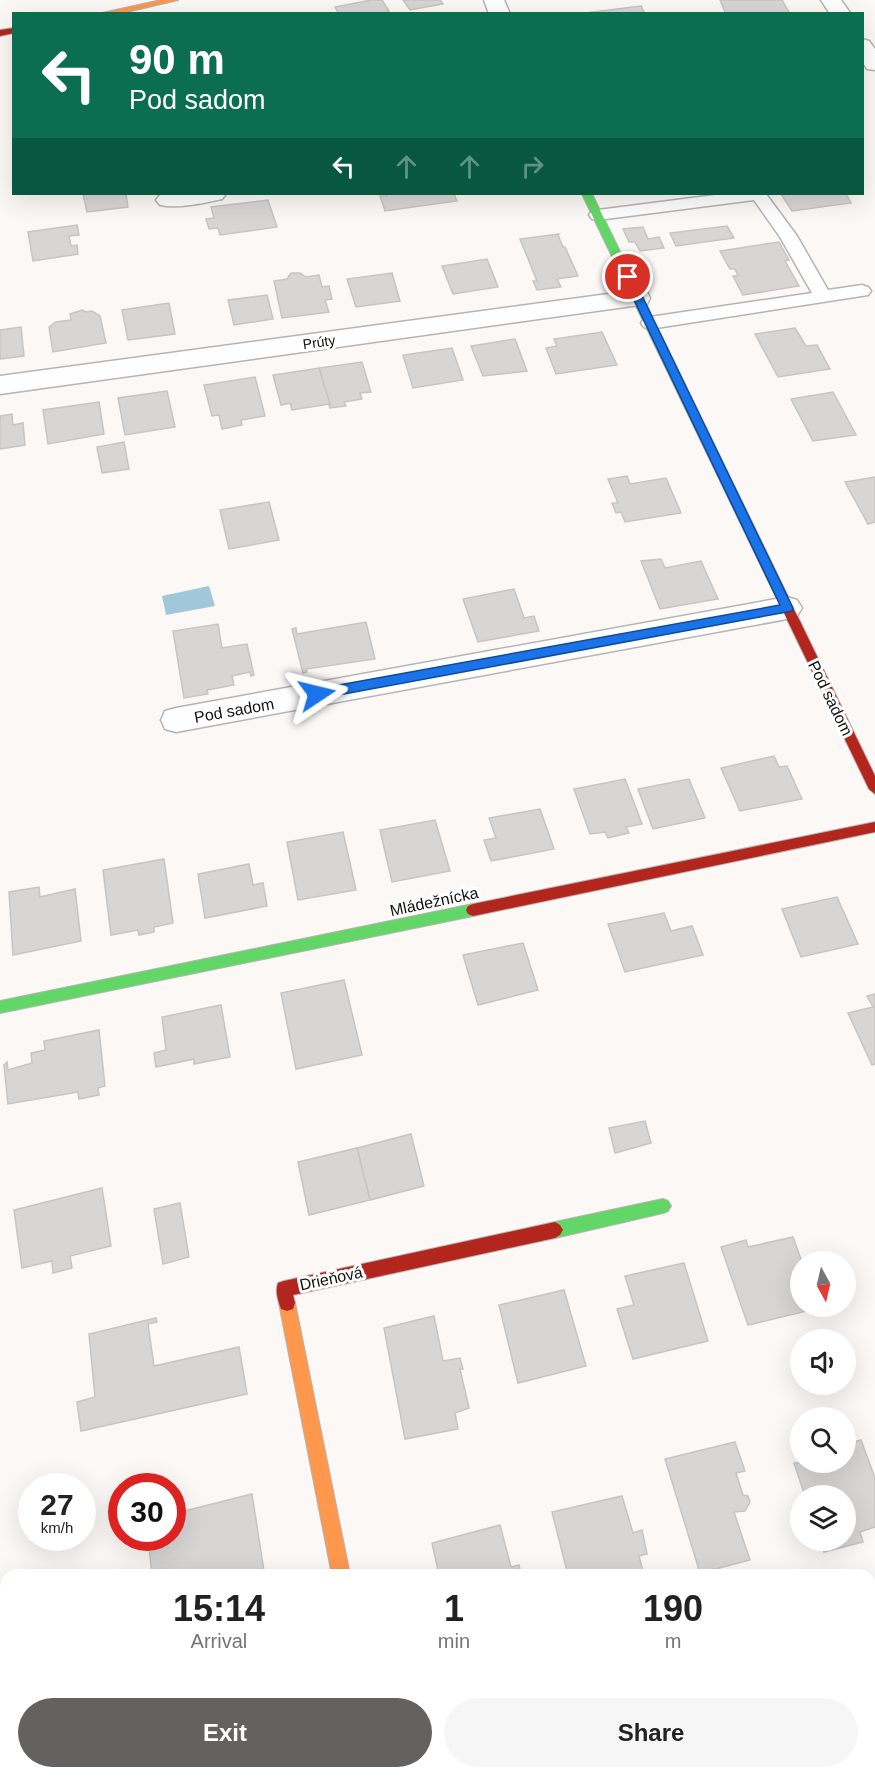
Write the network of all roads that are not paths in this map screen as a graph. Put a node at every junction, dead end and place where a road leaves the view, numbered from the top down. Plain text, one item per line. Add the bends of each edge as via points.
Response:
1 (174, 0) edge
2 (112, 12) edge
3 (864, 48) edge
4 (875, 64) edge
5 (206, 195) edge
6 (588, 195) edge
7 (751, 195) edge
8 (759, 195) edge
9 (168, 200) dead end
10 (598, 216) junction
11 (862, 291) dead end
12 (823, 297) junction
13 (638, 298) junction
14 (650, 324) junction
15 (0, 385) edge
16 (787, 608) junction
17 (176, 720) dead end
18 (875, 789) edge
19 (875, 827) edge
20 (0, 1007) edge
21 (663, 1206) dead end
22 (340, 1569) edge

1 - 2 street
3 - 4 street
5 - 9 street
6 - 10 street, Pod sadom
7 - 10 lane
8 - 12 lane
10 - 13 street, Pod sadom
11 - 12 lane
12 - 14 lane
13 - 14 street, Pod sadom
13 - 15 street, Prúty
14 - 16 street, Pod sadom
16 - 17 street, Pod sadom
16 - 18 street, Pod sadom
19 - 20 street, Mládežnícka
21 - 22 street, Drieňová via 284,1289

